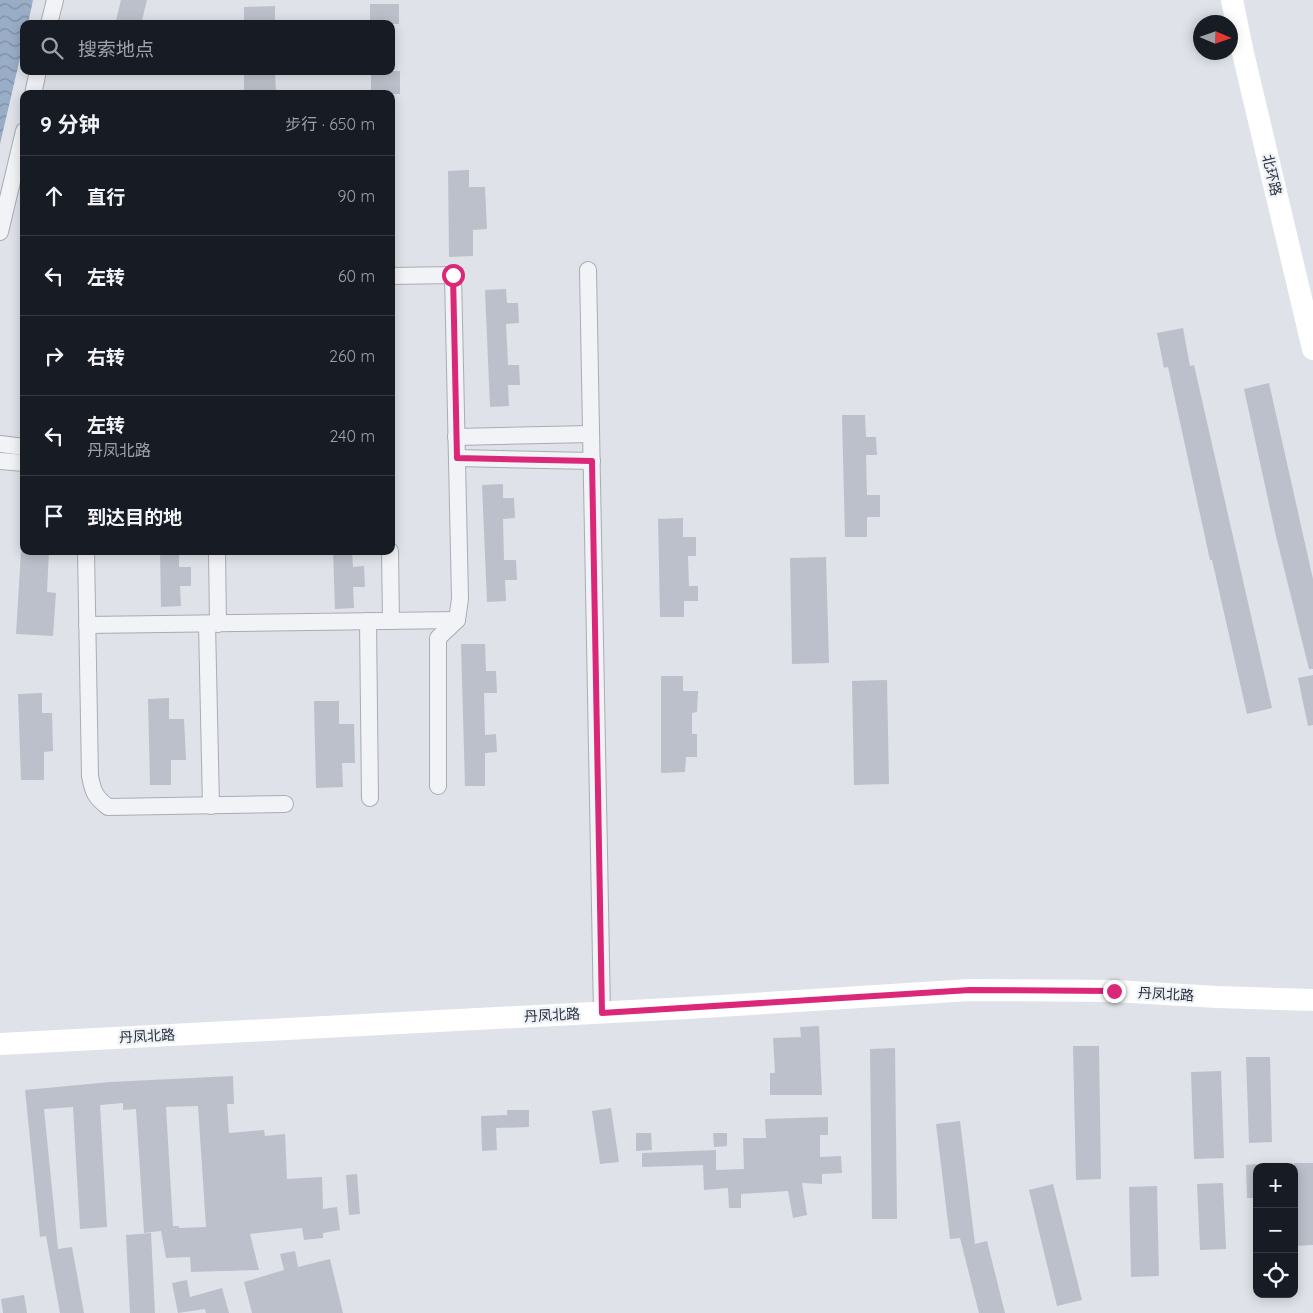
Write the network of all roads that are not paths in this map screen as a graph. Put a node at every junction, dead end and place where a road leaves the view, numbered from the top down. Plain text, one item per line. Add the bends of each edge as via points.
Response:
1 (55, 0) edge
2 (1232, 0) edge
3 (50, 20) edge
4 (37, 75) edge
5 (33, 90) edge
6 (20, 148) edge
7 (0, 232) edge
8 (588, 270) dead end
9 (395, 276) edge
10 (1313, 349) edge
11 (591, 434) junction
12 (456, 437) junction
13 (0, 444) edge
14 (20, 446) edge
15 (457, 458) junction
16 (0, 461) edge
17 (592, 461) junction
18 (20, 463) edge
19 (86, 555) edge
20 (216, 555) edge
21 (390, 555) edge
22 (457, 620) junction
23 (368, 621) junction
24 (391, 621) junction
25 (213, 624) junction
26 (87, 625) junction
27 (438, 786) dead end
28 (370, 798) dead end
29 (285, 804) dead end
30 (211, 806) junction
31 (1313, 1000) edge
32 (602, 1013) junction
33 (0, 1044) edge

1 - 3 street
2 - 10 main road, 北环路
4 - 5 street
6 - 7 street
8 - 11 street
9 - 12 street via 453,275
11 - 12 street
11 - 17 street
12 - 15 street
13 - 14 street
15 - 17 street
15 - 22 street via 460,599
16 - 18 street
17 - 32 street
19 - 26 street
20 - 25 street
21 - 24 street
22 - 24 street
22 - 27 street via 438,638
23 - 24 street
23 - 25 street
23 - 28 street
25 - 26 street
25 - 30 street
26 - 30 street via 90,776 92,790 98,799 108,807
29 - 30 street
31 - 32 main road, 丹凤北路 via 1114,991 970,990
32 - 33 main road, 丹凤北路

